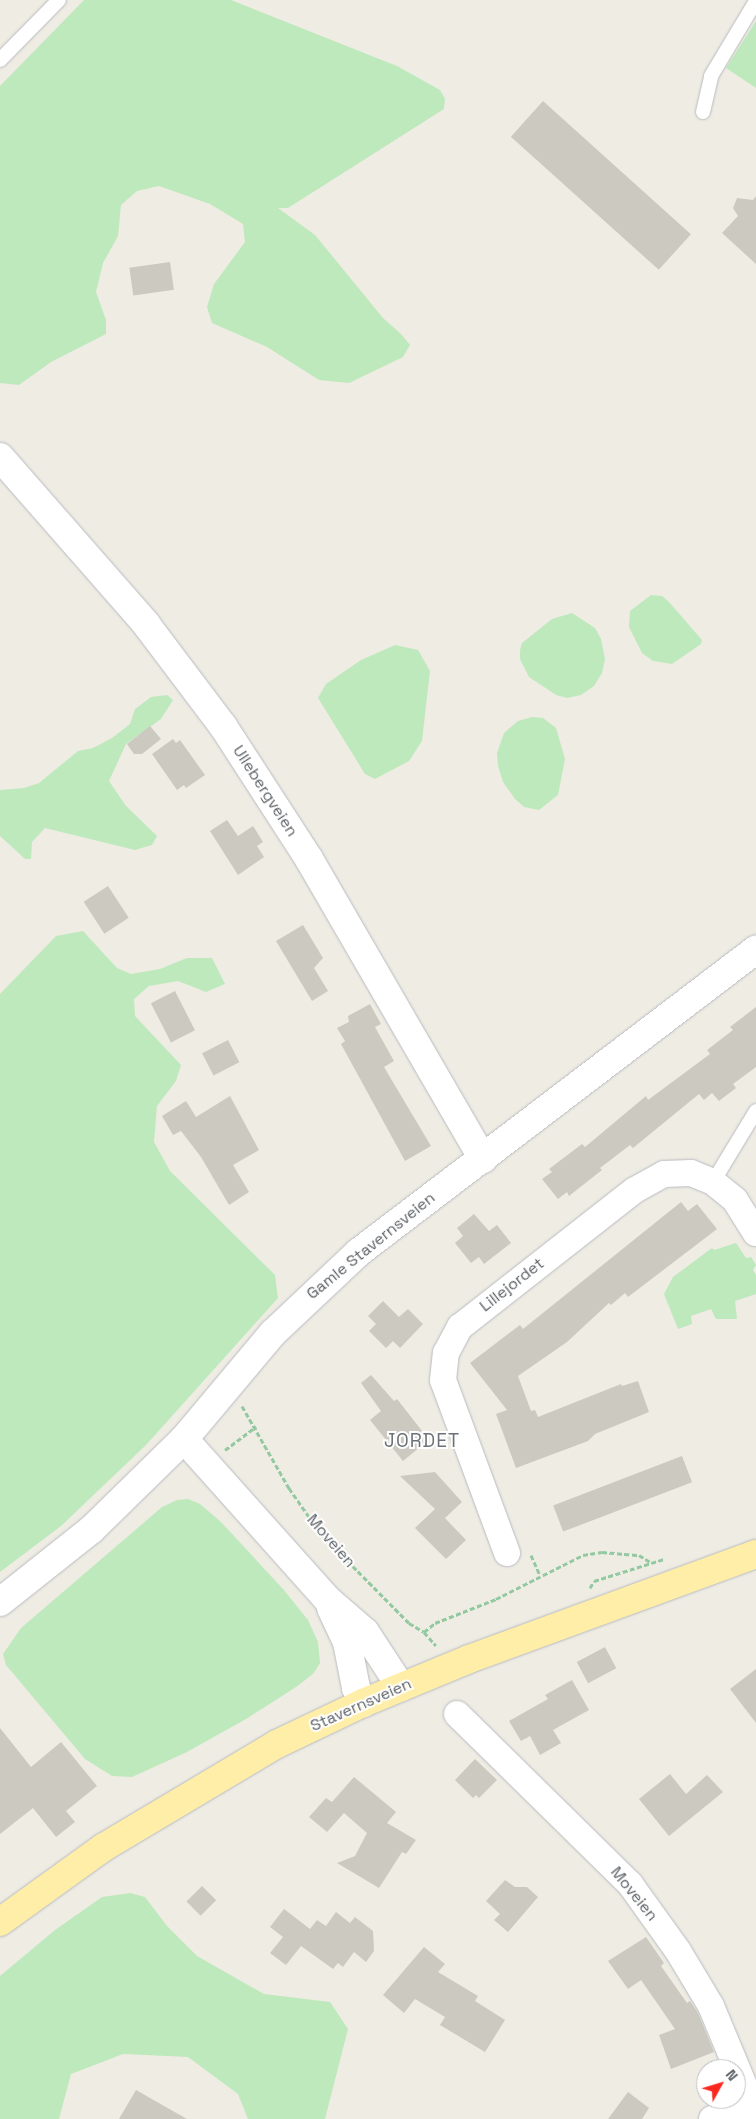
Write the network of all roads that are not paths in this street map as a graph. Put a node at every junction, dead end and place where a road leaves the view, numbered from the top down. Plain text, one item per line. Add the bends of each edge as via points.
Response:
1 (59, 0) edge
2 (756, 1) edge
3 (0, 60) edge
4 (703, 112) dead end
5 (0, 457) edge
6 (756, 950) edge
7 (756, 1111) edge
8 (483, 1159) junction
9 (713, 1182) junction
10 (756, 1233) edge
11 (184, 1439) junction
12 (507, 1553) dead end
13 (755, 1559) edge
14 (327, 1599) junction
15 (0, 1602) edge
16 (401, 1687) junction
17 (363, 1703) junction
18 (457, 1714) dead end
19 (0, 1922) edge
20 (753, 2108) edge
21 (712, 2119) edge

1 - 3 lane
2 - 4 lane via 715,68 703,101
5 - 8 street, Ullebergveien via 146,624 223,726 309,859
6 - 8 street, Gamle Stavernsveien
7 - 9 lane
8 - 11 street, Gamle Stavernsveien via 352,1258 273,1333
9 - 10 street, Lillejordet via 735,1200
9 - 12 street, Lillejordet via 691,1173 664,1174 635,1190 460,1327 446,1352 443,1380
11 - 14 street
11 - 15 street, Gamle Stavernsveien via 90,1530
13 - 16 main road, Stavernsveien
14 - 16 street via 364,1632
14 - 17 street via 347,1642
16 - 17 main road, Stavernsveien
17 - 19 main road, Stavernsveien via 277,1744 174,1802 104,1847
18 - 20 street, Moveien via 630,1884 678,1951 711,2006
20 - 21 street

